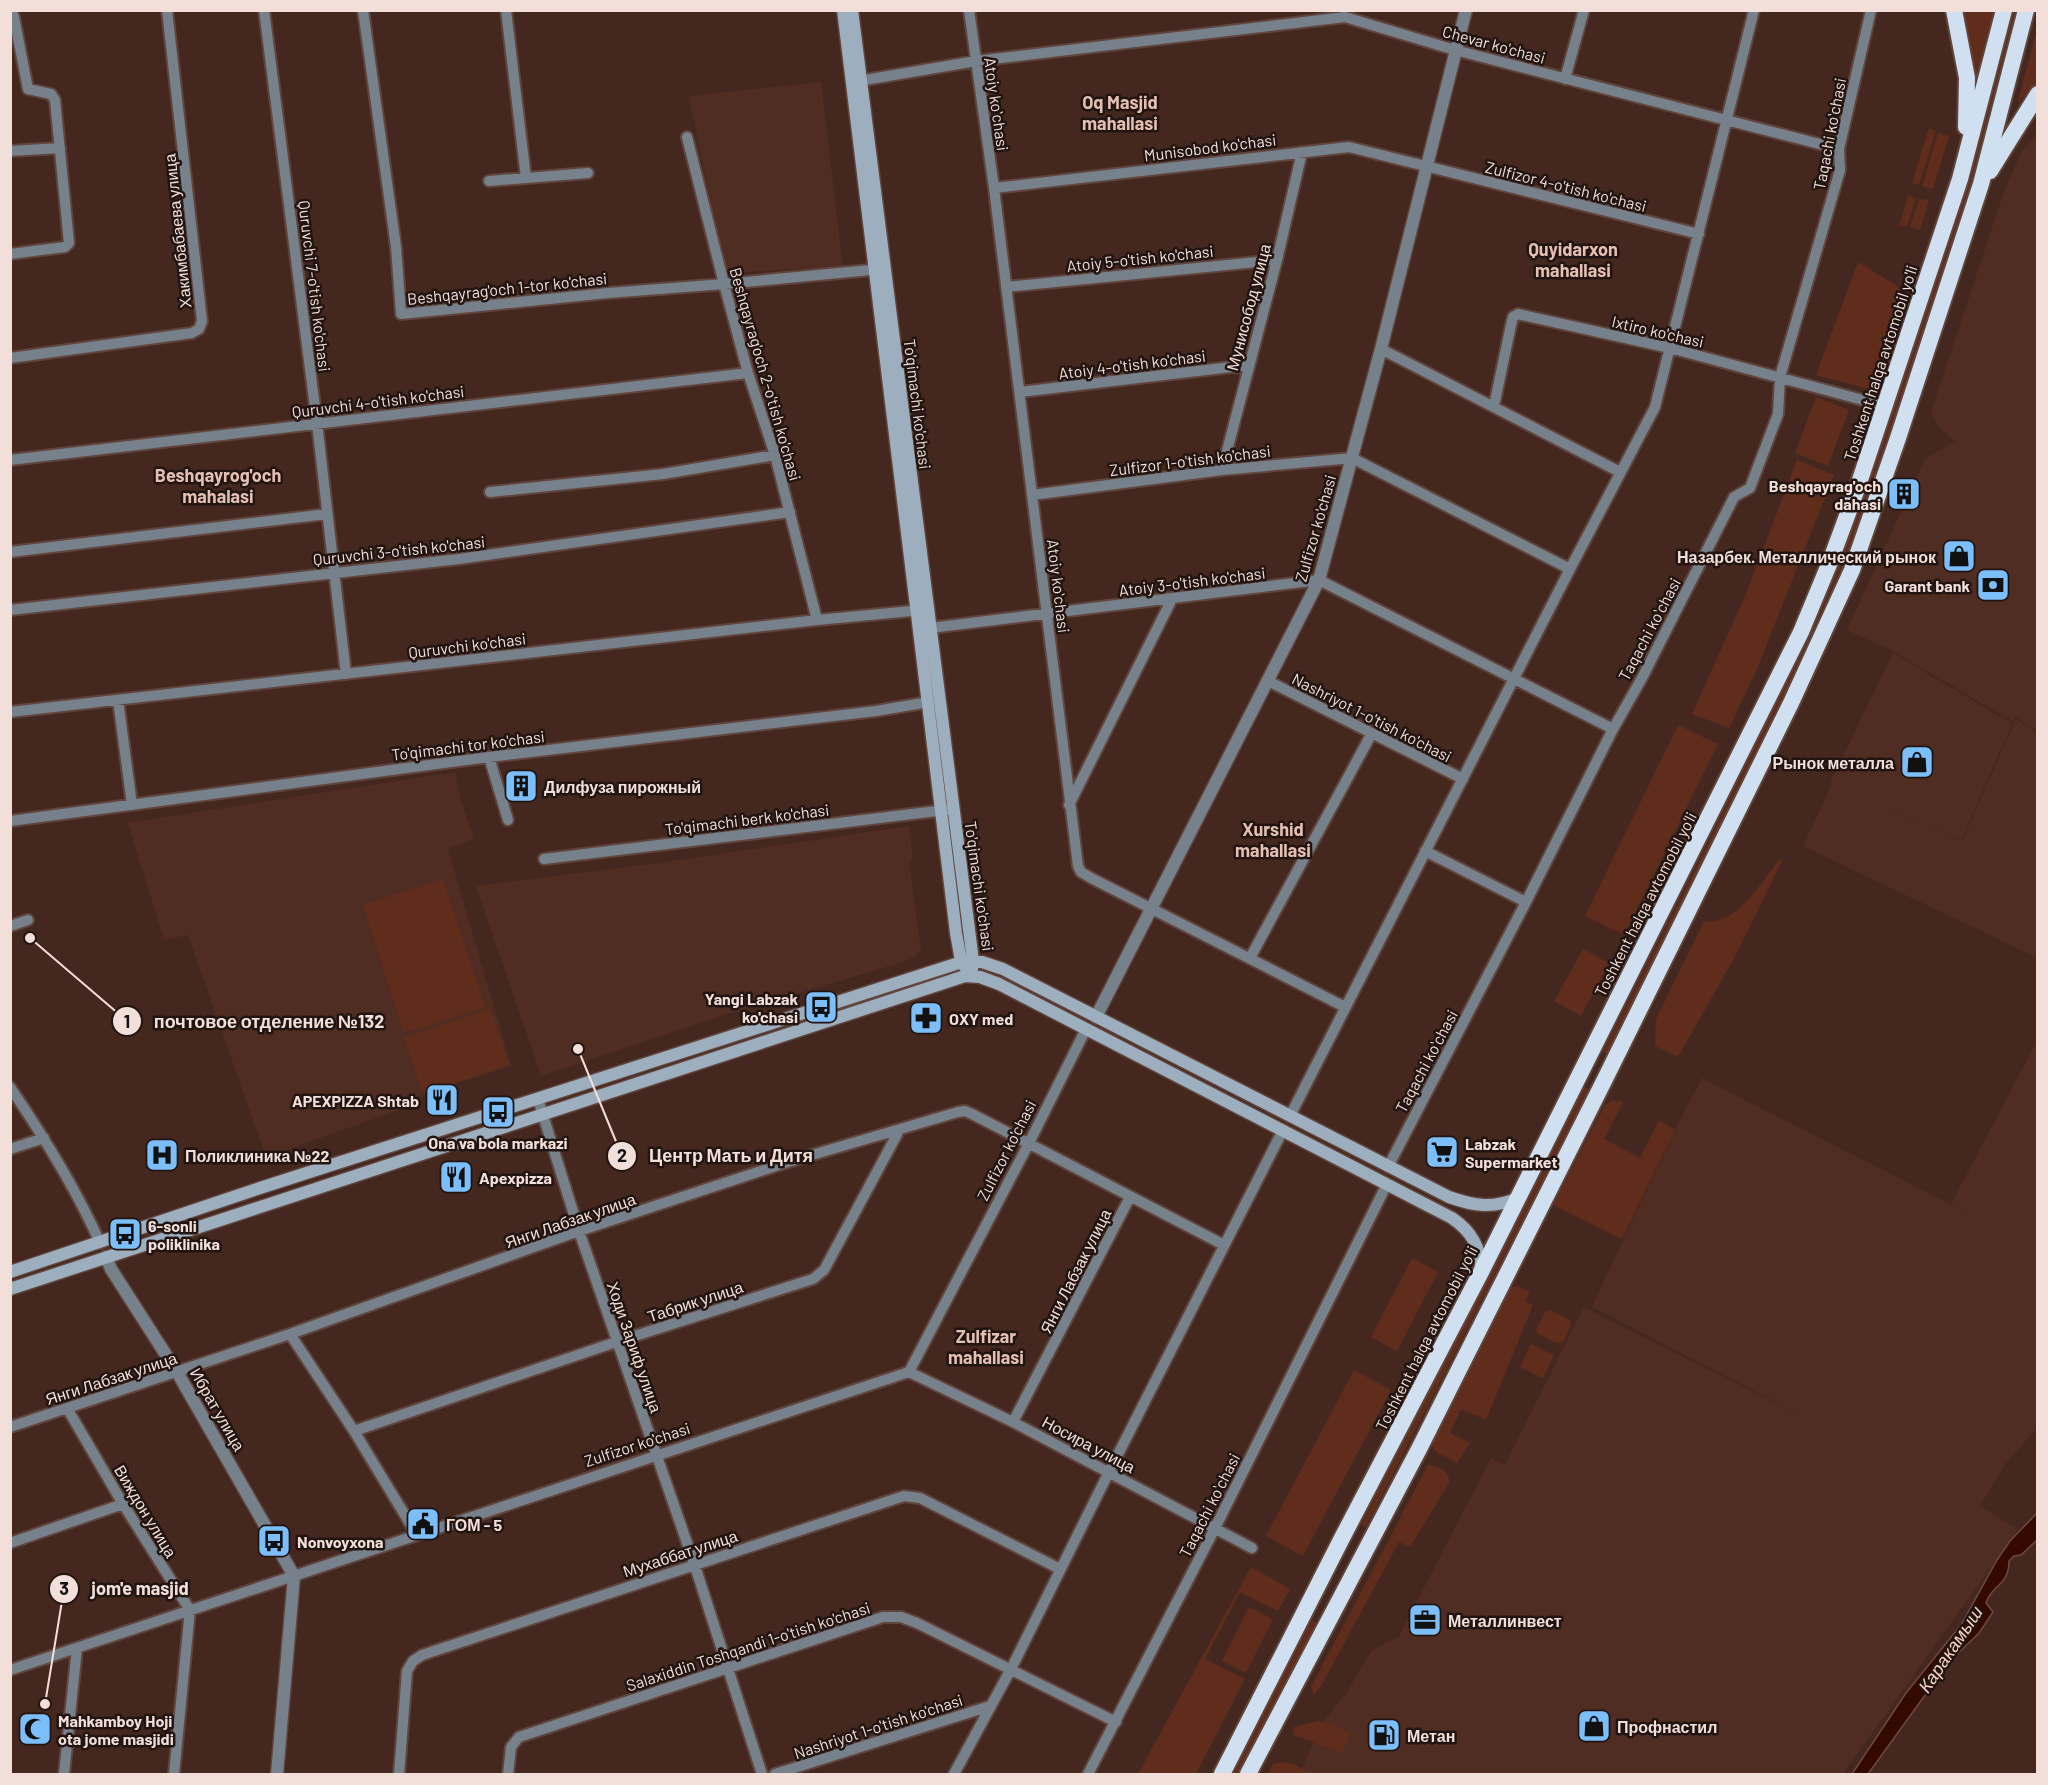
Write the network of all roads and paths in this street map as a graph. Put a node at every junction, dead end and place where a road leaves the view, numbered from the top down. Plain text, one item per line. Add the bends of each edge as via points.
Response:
1 (11, 10) edge
2 (167, 10) edge
3 (264, 10) edge
4 (363, 10) edge
5 (506, 10) edge
6 (843, 10) edge
7 (852, 10) edge
8 (969, 10) edge
9 (1466, 10) edge
10 (1584, 10) edge
11 (1754, 10) edge
12 (1871, 10) edge
13 (1954, 10) edge
14 (2004, 10) edge
15 (2026, 10) edge
16 (1345, 14) edge
17 (1455, 50) junction
18 (976, 62) junction
19 (1565, 79) junction
20 (856, 81) junction
21 (2037, 94) edge
22 (1726, 120) junction
23 (687, 137) dead end
24 (60, 148) junction
25 (1839, 149) junction
26 (10, 152) edge
27 (1302, 152) junction
28 (1426, 167) junction
29 (588, 173) dead end
30 (526, 178) junction
31 (1960, 179) junction
32 (489, 181) dead end
33 (1981, 184) junction
34 (994, 188) junction
35 (1699, 234) junction
36 (10, 254) edge
37 (1277, 260) junction
38 (879, 269) junction
39 (724, 284) junction
40 (1006, 287) junction
41 (1670, 348) junction
42 (1381, 349) junction
43 (10, 358) edge
44 (1248, 365) junction
45 (748, 373) junction
46 (1780, 377) junction
47 (1020, 392) junction
48 (1494, 406) junction
49 (1885, 406) junction
50 (317, 423) junction
51 (775, 455) junction
52 (1352, 458) junction
53 (10, 460) edge
54 (1222, 470) junction
55 (1620, 472) junction
56 (490, 492) dead end
57 (1032, 495) junction
58 (790, 512) junction
59 (327, 514) junction
60 (10, 552) edge
61 (1570, 569) junction
62 (334, 572) junction
63 (1319, 580) junction
64 (1172, 599) junction
65 (10, 610) edge
66 (923, 610) junction
67 (1048, 613) junction
68 (817, 620) junction
69 (925, 628) junction
70 (346, 674) junction
71 (1514, 679) junction
72 (1268, 681) junction
73 (118, 700) junction
74 (929, 702) junction
75 (10, 712) edge
76 (1612, 729) junction
77 (1372, 733) junction
78 (489, 757) junction
79 (1463, 780) junction
80 (1069, 804) junction
81 (132, 805) junction
82 (947, 810) junction
83 (508, 820) dead end
84 (10, 821) edge
85 (1425, 851) junction
86 (544, 859) dead end
87 (1526, 902) junction
88 (1151, 908) junction
89 (28, 920) dead end
90 (10, 926) edge
91 (1250, 958) junction
92 (967, 961) junction
93 (970, 976) junction
94 (1345, 1007) junction
95 (1096, 1017) junction
96 (1086, 1029) junction
97 (1583, 1069) junction
98 (1605, 1080) junction
99 (10, 1087) edge
100 (538, 1100) junction
101 (543, 1114) junction
102 (1290, 1116) junction
103 (900, 1129) junction
104 (1283, 1130) junction
105 (44, 1138) junction
106 (1029, 1143) junction
107 (10, 1149) edge
108 (1388, 1167) junction
109 (1387, 1184) junction
110 (1437, 1192) junction
111 (1130, 1197) junction
112 (1518, 1198) junction
113 (1430, 1206) junction
114 (579, 1231) junction
115 (100, 1243) junction
116 (1224, 1245) junction
117 (106, 1257) junction
118 (10, 1272) edge
119 (1481, 1272) junction
120 (10, 1288) edge
121 (290, 1334) junction
122 (619, 1341) junction
123 (177, 1372) junction
124 (909, 1372) junction
125 (67, 1408) junction
126 (1013, 1422) junction
127 (10, 1427) edge
128 (354, 1431) junction
129 (656, 1455) junction
130 (1109, 1472) junction
131 (123, 1504) junction
132 (1215, 1528) junction
133 (417, 1535) junction
134 (1342, 1538) junction
135 (10, 1543) edge
136 (1252, 1548) dead end
137 (1366, 1551) junction
138 (694, 1563) junction
139 (1060, 1569) junction
140 (294, 1576) junction
141 (1308, 1603) junction
142 (190, 1610) junction
143 (1332, 1615) junction
144 (77, 1648) junction
145 (728, 1669) junction
146 (1011, 1669) junction
147 (10, 1670) edge
148 (990, 1706) junction
149 (1116, 1722) junction
150 (64, 1774) edge
151 (174, 1774) edge
152 (277, 1774) edge
153 (399, 1774) edge
154 (508, 1774) edge
155 (762, 1774) edge
156 (775, 1774) edge
157 (954, 1774) edge
158 (1088, 1774) edge
159 (1222, 1774) edge
160 (1248, 1774) edge

1 - 24 street via 28,89 54,96
2 - 43 street, Хакимбабаева улица via 202,321 199,329
3 - 50 street, Quruvchi 7-o'tish ko'chasi
4 - 39 street, Beshqayrag'och 1-tor ko'chasi via 396,247 401,314
5 - 30 street
6 - 20 main road, To'qimachi ko'chasi
7 - 20 main road, To'qimachi ko'chasi
8 - 18 street, Atoiy koʻchasi
9 - 17 street, Zulfizor ko'chasi
10 - 19 street
11 - 22 street
12 - 25 street, Taqachi koʻchasi
13 - 31 highway via 1968,97
14 - 31 highway, Toshkent halqa avtomobil yo'li
15 - 33 highway
16 - 17 street, Chevar ko'chasi
16 - 18 street, Chevar ko'chasi
17 - 19 street, Chevar ko'chasi
17 - 28 street, Zulfizor ko'chasi
18 - 20 street, Chevar ko'chasi
18 - 34 street, Atoiy koʻchasi
19 - 22 street, Chevar ko'chasi
20 - 38 main road, To'qimachi ko'chasi
21 - 33 highway
22 - 25 street, Chevar ko'chasi
22 - 35 street
23 - 39 street, Beshqayrag'och 2-o'tish ko'chasi
24 - 26 street
24 - 36 street via 68,246
25 - 46 street, Taqachi koʻchasi via 1840,170
27 - 28 street, Munisobod ko'chasi via 1356,148
27 - 34 street, Munisobod ko'chasi
27 - 37 street, Мунисобод улица
28 - 35 street, Zulfizor 4-o'tish ko'chasi
28 - 42 street, Zulfizor ko'chasi
29 - 30 street
30 - 32 street
31 - 49 highway, Toshkent halqa avtomobil yo'li
33 - 98 highway via 1852,570 1791,703
34 - 40 street, Atoiy koʻchasi
35 - 41 street
37 - 40 street, Atoiy 5-o'tish ko'chasi
37 - 44 street, Мунисобод улица
38 - 39 street, Beshqayrag'och 1-tor ko'chasi
38 - 66 main road, To'qimachi ko'chasi
39 - 45 street, Beshqayrag'och 2-o'tish ko'chasi
40 - 47 street, Atoiy koʻchasi
41 - 46 street, Ixtiro ko'chasi
41 - 48 street, Ixtiro ko'chasi via 1518,314 1513,317
41 - 55 street via 1655,407
42 - 48 street
42 - 52 street, Zulfizor ko'chasi
44 - 47 street, Atoiy 4-o'tish ko'chasi
44 - 54 street, Мунисобод улица
45 - 50 street, Quruvchi 4-o'tish ko'chasi
45 - 51 street, Beshqayrag'och 2-o'tish ko'chasi
46 - 49 street, Ixtiro ko'chasi
46 - 76 street, Taqachi koʻchasi via 1778,414 1750,488 1734,497
47 - 57 street, Atoiy koʻchasi
48 - 55 street
49 - 97 highway, Toshkent halqa avtomobil yo'li via 1801,632
50 - 53 street, Quruvchi 4-o'tish ko'chasi
50 - 59 street, Quruvchi 7-o'tish ko'chasi
51 - 56 street via 663,474
51 - 58 street, Beshqayrag'och 2-o'tish ko'chasi
52 - 54 street, Zulfizor 1-o'tish ko'chasi
52 - 61 street
52 - 63 street, Zulfizor ko'chasi
54 - 57 street, Zulfizor 1-o'tish ko'chasi
55 - 61 street
57 - 67 street, Atoiy koʻchasi
58 - 62 street, Quruvchi 3-o'tish ko'chasi via 459,559
58 - 68 street, Beshqayrag'och 2-o'tish ko'chasi
59 - 60 street
59 - 62 street, Quruvchi 7-o'tish ko'chasi
61 - 71 street
62 - 65 street, Quruvchi 3-o'tish ko'chasi
62 - 70 street, Quruvchi 7-o'tish ko'chasi
63 - 64 street, Atoiy 3-o'tish ko'chasi
63 - 71 street
63 - 72 street, Zulfizor ko'chasi
64 - 67 street, Atoiy 3-o'tish ko'chasi
64 - 80 street
66 - 68 street, Quruvchi ko'chasi
66 - 69 main road, To'qimachi ko'chasi
67 - 69 street, Atoiy 3-o'tish ko'chasi
67 - 80 street, Atoiy koʻchasi
68 - 70 street, Quruvchi ko'chasi
69 - 74 main road, To'qimachi ko'chasi
69 - 82 main road, To'qimachi ko'chasi
70 - 73 street, Quruvchi ko'chasi
71 - 76 street
71 - 79 street
72 - 77 street, Nashriyot 1-o'tish ko'chasi
72 - 88 street, Zulfizor ko'chasi
73 - 75 street, Quruvchi ko'chasi
73 - 81 street
74 - 78 street, To'qimachi tor ko'chasi
74 - 82 main road, To'qimachi ko'chasi
76 - 87 street, Taqachi koʻchasi
77 - 79 street, Nashriyot 1-o'tish ko'chasi
77 - 91 street
78 - 81 street, To'qimachi tor ko'chasi
78 - 83 street
79 - 85 street
80 - 88 street, Atoiy koʻchasi via 1081,872
81 - 84 street, To'qimachi tor ko'chasi
82 - 86 street, To'qimachi berk ko'chasi
82 - 92 main road, To'qimachi ko'chasi via 956,933
85 - 87 street
85 - 94 street
87 - 108 street, Taqachi koʻchasi
88 - 91 street, Atoiy koʻchasi
88 - 95 street, Zulfizor ko'chasi
89 - 90 street
91 - 94 street, Atoiy koʻchasi
92 - 93 main road, To'qimachi ko'chasi
92 - 95 main road via 1003,969
92 - 100 main road
93 - 96 main road via 999,984
93 - 101 main road via 960,976
94 - 102 street
95 - 102 main road
96 - 104 main road
96 - 106 street, Zulfizor ko'chasi
97 - 98 highway
97 - 112 highway, Toshkent halqa avtomobil yo'li
98 - 137 highway
99 - 105 street, Ибрат улица
100 - 101 street, Ходи Зариф улица
100 - 115 main road
101 - 114 street, Ходи Зариф улица
101 - 117 main road
102 - 108 main road
103 - 106 street, Янги Лабзак улица via 965,1111
103 - 114 street, Янги Лабзак улица
103 - 122 street, Табрик улица via 824,1270 813,1279
104 - 109 main road
104 - 116 street
105 - 107 street
105 - 115 street, Ибрат улица
106 - 111 street, Янги Лабзак улица
106 - 124 street, Zulfizor ko'chasi
108 - 110 main road
109 - 113 main road
109 - 132 street, Taqachi koʻchasi
110 - 112 main road via 1483,1206
110 - 113 main road
111 - 116 street, Янги Лабзак улица
111 - 126 street, Янги Лабзак улица
112 - 119 highway, Toshkent halqa avtomobil yo'li
113 - 119 main road via 1461,1224 1472,1236 1479,1251
114 - 121 street, Янги Лабзак улица
114 - 122 street, Ходи Зариф улица
115 - 117 main road, Ибрат улица
115 - 118 main road
116 - 130 street
117 - 120 main road
117 - 123 street, Ибрат улица
119 - 134 highway, Toshkent halqa avtomobil yo'li
121 - 123 street, Янги Лабзак улица
121 - 128 street
122 - 128 street, Табрик улица
122 - 129 street, Ходи Зариф улица
123 - 125 street, Янги Лабзак улица
123 - 140 street, Ибрат улица
124 - 126 street, Носира улица
124 - 129 street, Zulfizor ko'chasi
125 - 127 street, Янги Лабзак улица
125 - 131 street, Виждон улица
126 - 130 street, Носира улица
128 - 133 street
129 - 133 street, Zulfizor ko'chasi
129 - 138 street, Ходи Зариф улица
130 - 132 street, Носира улица
130 - 139 street
131 - 135 street
131 - 142 street, Виждон улица
132 - 136 street, Носира улица
132 - 149 street, Taqachi koʻchasi
133 - 140 street, Zulfizor ko'chasi
134 - 137 highway
134 - 141 highway, Toshkent halqa avtomobil yo'li
137 - 143 highway
138 - 139 street, Мухаббат улица via 908,1495
138 - 145 street, Ходи Зариф улица
138 - 153 street, Мухаббат улица via 416,1658 407,1671
139 - 146 street
140 - 142 street, Zulfizor ko'chasi
140 - 152 street
141 - 143 highway
141 - 159 highway, Toshkent halqa avtomobil yo'li
142 - 144 street, Zulfizor ko'chasi
142 - 151 street
143 - 160 highway
144 - 147 street, Zulfizor ko'chasi
144 - 150 street
145 - 146 street, Salaxiddin Toshqandi 1-o'tish ko'chasi via 883,1617 901,1617
145 - 154 street, Salaxiddin Toshqandi 1-o'tish ko'chasi via 519,1737 511,1747
145 - 155 street, Ходи Зариф улица
146 - 148 street
146 - 149 street, Salaxiddin Toshqandi 1-o'tish ko'chasi
148 - 156 street, Nashriyot 1-o'tish ko'chasi
148 - 157 street
149 - 158 street, Taqachi koʻchasi

